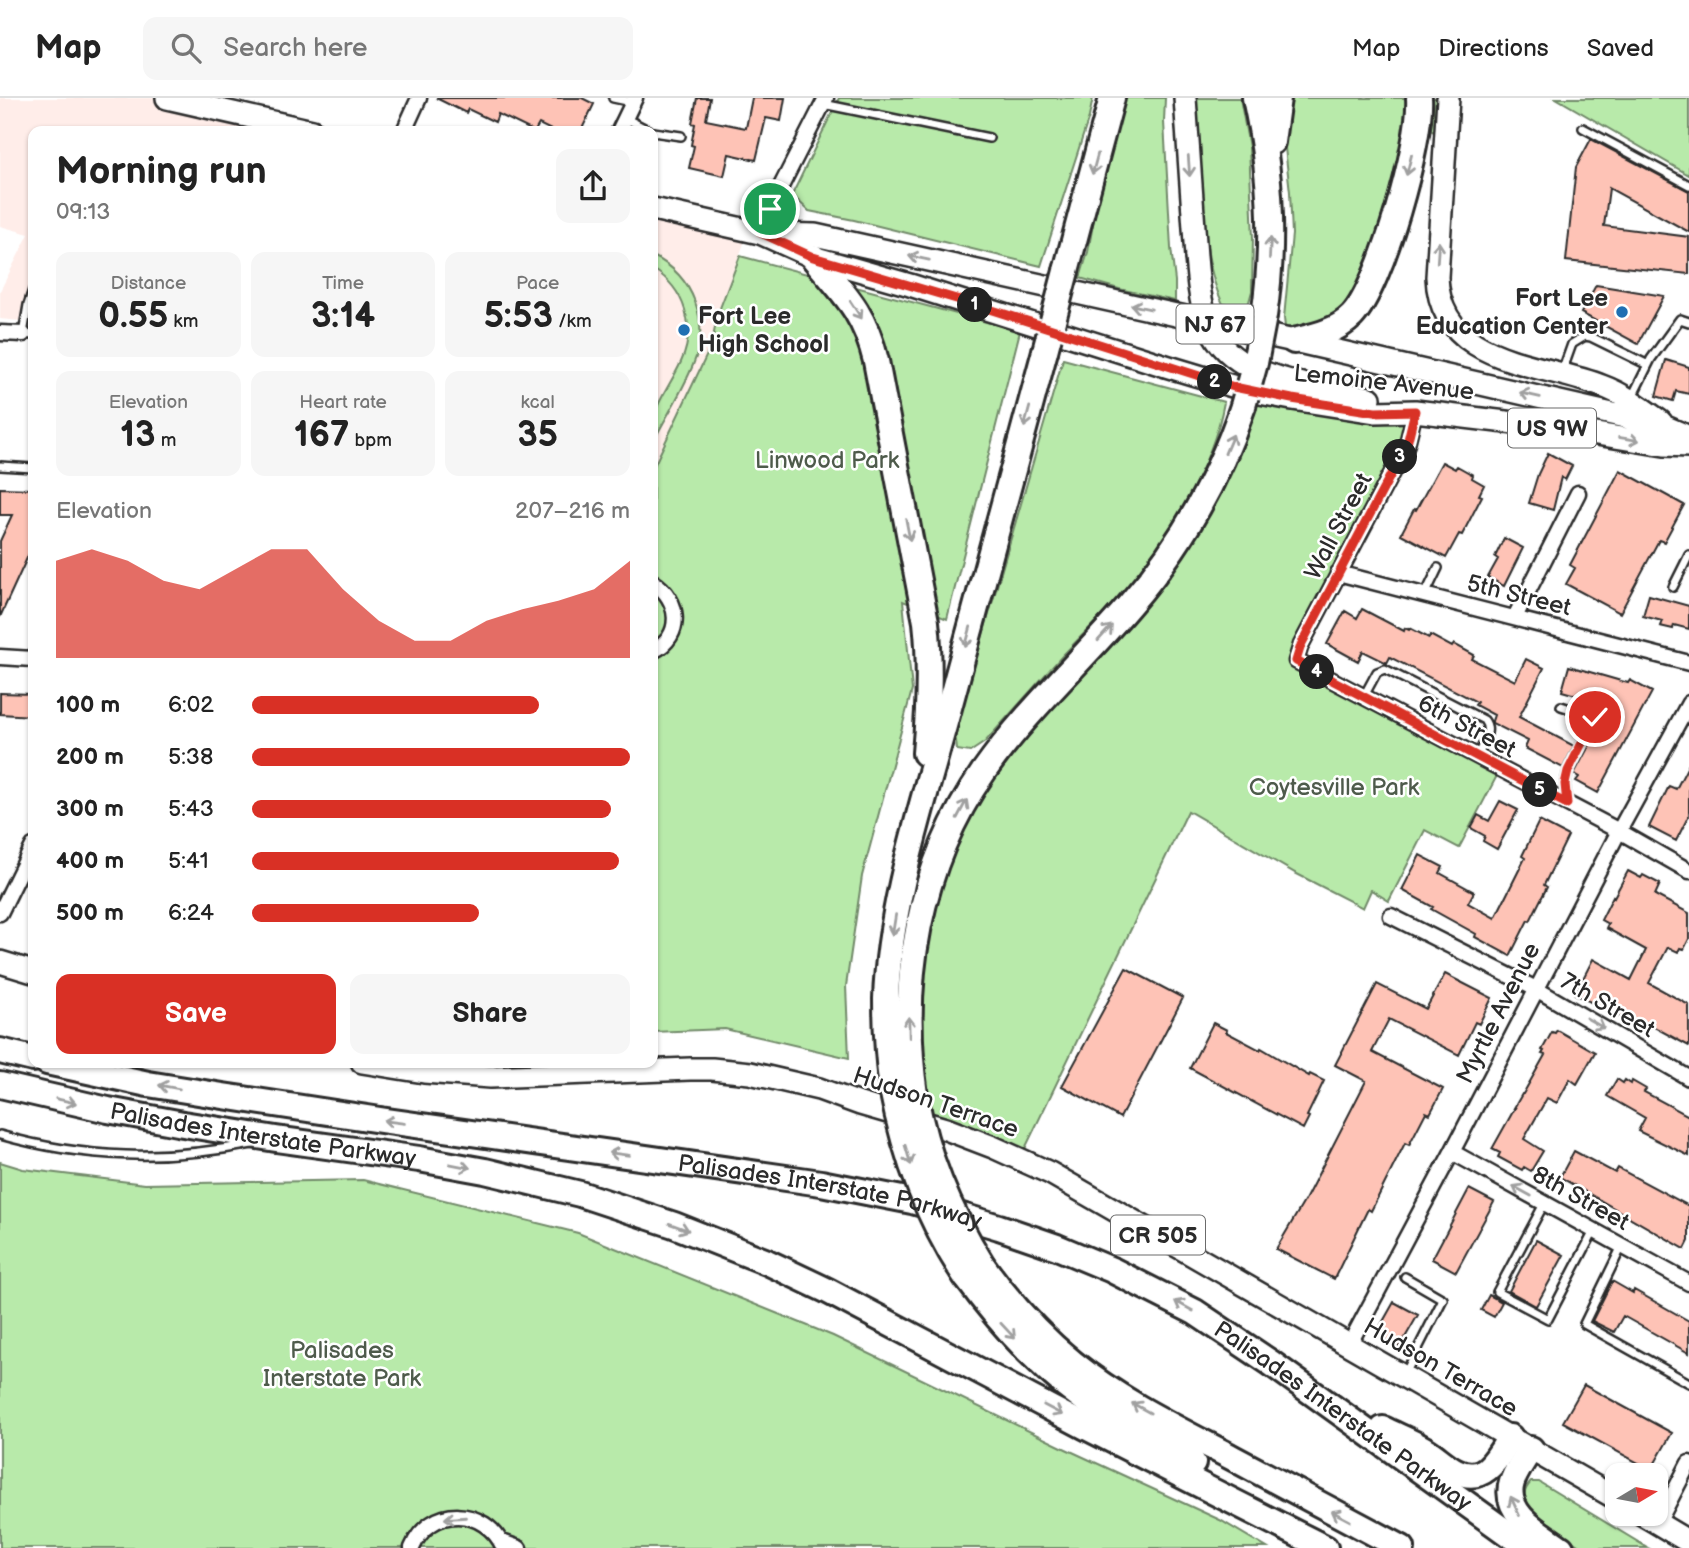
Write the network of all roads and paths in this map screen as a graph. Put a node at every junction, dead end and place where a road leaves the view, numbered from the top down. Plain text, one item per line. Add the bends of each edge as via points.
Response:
1 (167, 98) edge
2 (419, 98) edge
3 (613, 98) edge
4 (1112, 98) edge
5 (1185, 98) edge
6 (1255, 98) edge
7 (1278, 98) edge
8 (1419, 98) edge
9 (1448, 98) edge
10 (634, 100) edge
11 (825, 101) edge
12 (208, 103) edge
13 (622, 125) edge
14 (293, 126) edge
15 (406, 126) edge
16 (1583, 128) dead end
17 (658, 133) edge
18 (681, 136) dead end
19 (989, 138) dead end
20 (1269, 181) junction
21 (1689, 185) edge
22 (658, 210) edge
23 (761, 233) junction
24 (813, 257) junction
25 (1689, 322) edge
26 (0, 334) edge
27 (28, 335) edge
28 (1294, 341) junction
29 (1648, 365) junction
30 (1562, 373) junction
31 (1631, 400) junction
32 (1415, 411) junction
33 (1668, 428) junction
34 (1689, 437) edge
35 (1689, 446) edge
36 (0, 467) edge
37 (28, 468) edge
38 (1578, 493) dead end
39 (1689, 555) edge
40 (1438, 568) dead end
41 (1338, 573) junction
42 (658, 586) edge
43 (1673, 587) dead end
44 (1425, 595) junction
45 (1515, 617) junction
46 (658, 649) edge
47 (0, 657) edge
48 (28, 659) edge
49 (1296, 661) joint
50 (1689, 663) edge
51 (1364, 696) junction
52 (1689, 703) edge
53 (1561, 706) dead end
54 (1477, 757) junction
55 (1567, 804) junction
56 (919, 819) junction
57 (1619, 831) junction
58 (28, 856) edge
59 (1689, 871) edge
60 (0, 913) edge
61 (1391, 916) dead end
62 (0, 962) edge
63 (28, 967) edge
64 (1536, 989) junction
65 (0, 1051) edge
66 (28, 1058) edge
67 (73, 1068) edge
68 (399, 1068) edge
69 (1689, 1078) edge
70 (0, 1085) edge
71 (904, 1092) junction
72 (0, 1135) edge
73 (276, 1139) junction
74 (1452, 1152) junction
75 (1544, 1204) junction
76 (1594, 1231) junction
77 (1622, 1246) junction
78 (975, 1271) junction
79 (1405, 1277) dead end
80 (1689, 1283) edge
81 (1349, 1345) junction
82 (1404, 1376) junction
83 (1689, 1383) edge
84 (1321, 1399) junction
85 (1520, 1443) junction
86 (1689, 1464) edge
87 (1605, 1492) edge
88 (1668, 1493) edge
89 (1663, 1526) edge
90 (1689, 1542) edge
91 (503, 1545) edge
92 (412, 1548) edge
93 (519, 1548) edge
94 (1325, 1548) edge
95 (1342, 1548) edge
96 (1402, 1548) edge
97 (1528, 1548) edge
98 (1561, 1548) edge

1 - 12 main road
2 - 15 street
3 - 10 lane
4 -> 56 highway, bridge
5 -> 32 main road, US 9W, bridge via 1196,257 1209,328 1226,350 1259,371
6 - 20 highway
7 - 20 highway
8 -> 28 highway via 1408,172 1368,291 1357,310 1340,325
30 -> 9 main road, US 9W via 1482,349 1457,331 1443,308 1437,267
10 - 13 street
11 - 19 lane
11 - 23 street
12 - 14 main road
16 - 21 lane
17 - 18 lane
71 -> 20 highway, bridge via 911,967 927,891 954,822 1007,741 1166,558 1230,441 1255,363 1264,316 1270,255
22 - 23 main road, Lemoine Avenue / NJ 67
23 - 24 main road, Lemoine Avenue / NJ 67
28 -> 23 main road, Lemoine Avenue / NJ 67 via 815,235
24 - 32 main road, Lemoine Avenue / NJ 67 via 1234,387 1375,412
24 -> 56 highway via 854,306 871,342 926,622 929,703
25 - 29 lane via 1680,319
26 - 27 street
33 -> 28 main road, Lemoine Avenue / NJ 67
29 - 30 lane via 1585,337 1572,344
29 - 31 lane
30 - 31 main road, US 9W
31 - 33 main road, US 9W
32 -> 35 main road, Lemoine Avenue / US 9W
32 - 41 street, Wall Street via 1407,444
33 - 34 main road, Lemoine Avenue / US 9W
36 - 37 lane
38 - 45 street
39 - 43 lane
40 - 44 lane
41 - 44 street, 5th Street
41 - 49 street, Wall Street
42 - 46 street via 670,600 675,618 670,637
44 - 45 street, 5th Street
45 - 50 street, 5th Street
47 - 48 street
49 - 51 street, 6th Street
51 - 54 street, 6th Street
51 - 54 lane via 1377,672 1385,669 1484,720 1488,730
52 - 57 street, Myrtle Avenue
53 - 55 lane via 1595,717 1568,771
54 - 55 street, 6th Street
55 - 57 street, 6th Street
56 -> 71 highway via 888,967 887,1027
57 - 59 street, 6th Street
57 - 64 street, Myrtle Avenue
58 - 60 street
61 - 64 street, 7th Street
62 - 63 main road
64 -> 69 street, 7th Street
64 - 74 street, Myrtle Avenue
65 - 66 highway
84 -> 67 highway, Palisades Interstate Parkway via 1220,1328 1141,1283 1057,1247 942,1209 821,1183 211,1094
68 - 81 main road, Hudson Terrace / CR 505 via 490,1077 712,1069 820,1089 963,1135 1034,1166
70 -> 73 highway, Palisades Interstate Parkway via 122,1113
71 - 78 highway, bridge
72 - 73 lane via 84,1152 145,1156 214,1152
73 -> 94 highway, Palisades Interstate Parkway via 516,1178 708,1237 855,1304
75 -> 74 street, 8th Street
74 - 81 street, Myrtle Avenue
75 - 76 street, 8th Street
75 - 76 lane via 1497,1292 1548,1319
76 - 77 street, 8th Street
77 - 80 street, 8th Street
77 - 83 lane via 1584,1324
78 -> 95 highway via 988,1308 1027,1351 1088,1402
96 -> 78 highway via 1105,1387 1040,1334
79 - 82 lane via 1443,1299
81 - 82 main road, Hudson Terrace / CR 505
82 - 85 main road, Hudson Terrace / CR 505
84 - 85 highway via 1423,1448 1463,1474 1489,1468
84 - 97 highway, Palisades Interstate Parkway
85 - 87 main road, Hudson Terrace / CR 505
98 -> 85 highway via 1521,1518 1511,1500
86 - 88 street
89 - 90 main road
91 -> 92 street via 483,1523 460,1516 429,1525
91 - 93 street

